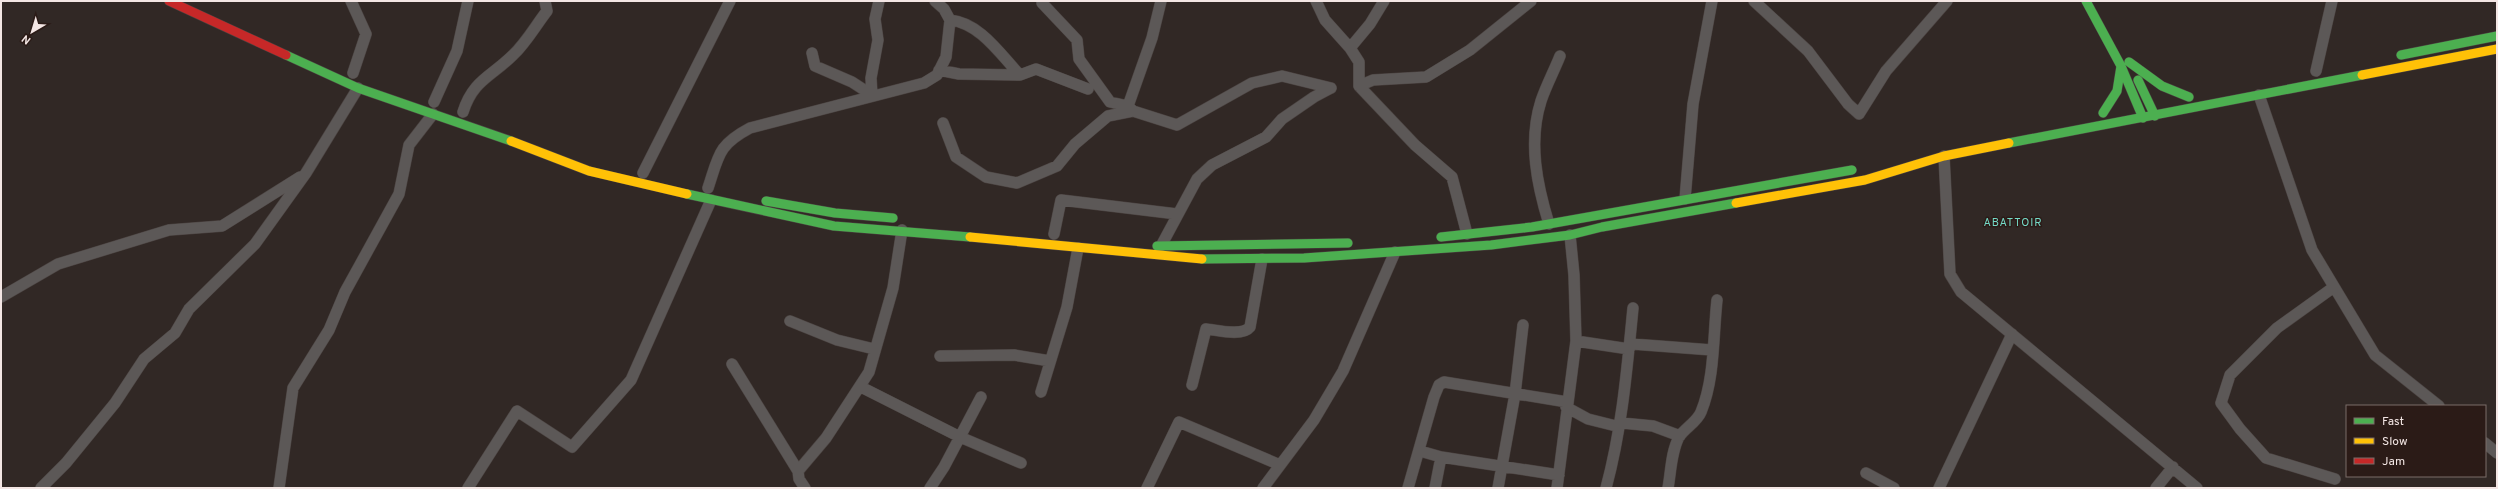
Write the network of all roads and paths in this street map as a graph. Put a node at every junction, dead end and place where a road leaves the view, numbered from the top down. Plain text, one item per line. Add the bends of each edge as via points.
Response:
1 (169, 1) edge
2 (351, 1) edge
3 (468, 1) edge
4 (544, 1) edge
5 (730, 1) edge
6 (879, 1) edge
7 (935, 1) edge
8 (1161, 1) edge
9 (1316, 1) edge
10 (1384, 1) edge
11 (1531, 1) edge
12 (1712, 1) edge
13 (1754, 1) edge
14 (1947, 1) edge
15 (2086, 1) edge
16 (2096, 1) edge
17 (2332, 1) edge
18 (1042, 3) dead end
19 (950, 20) junction
20 (2497, 36) edge
21 (1350, 48) junction
22 (2497, 49) edge
23 (812, 53) dead end
24 (1560, 56) dead end
25 (2391, 56) dead end
26 (2125, 64) junction
27 (939, 70) junction
28 (2316, 71) dead end
29 (354, 73) dead end
30 (1020, 75) junction
31 (1359, 86) junction
32 (358, 88) junction
33 (1088, 90) dead end
34 (872, 95) junction
35 (2259, 95) junction
36 (2174, 100) dead end
37 (434, 102) dead end
38 (2155, 103) junction
39 (2139, 106) junction
40 (1131, 109) junction
41 (463, 112) dead end
42 (433, 114) junction
43 (2155, 116) junction
44 (2143, 118) junction
45 (2064, 122) dead end
46 (943, 123) dead end
47 (1944, 156) junction
48 (1894, 161) dead end
49 (1863, 168) dead end
50 (306, 173) junction
51 (643, 173) dead end
52 (702, 187) joint
53 (721, 191) dead end
54 (759, 199) dead end
55 (1685, 199) junction
56 (710, 200) junction
57 (1178, 214) junction
58 (901, 218) dead end
59 (1549, 224) junction
60 (902, 230) junction
61 (1050, 233) joint
62 (1066, 234) dead end
63 (1467, 234) junction
64 (1570, 235) junction
65 (1428, 239) dead end
66 (1413, 240) dead end
67 (1124, 242) dead end
68 (1382, 242) dead end
69 (1358, 243) dead end
70 (1161, 246) junction
71 (1078, 248) junction
72 (1396, 252) junction
73 (1262, 259) junction
74 (2334, 287) junction
75 (1, 296) edge
76 (1717, 300) dead end
77 (1633, 308) dead end
78 (790, 321) dead end
79 (1523, 325) dead end
80 (2012, 334) junction
81 (1576, 341) junction
82 (874, 348) junction
83 (1629, 349) junction
84 (1712, 350) junction
85 (940, 356) dead end
86 (1050, 361) junction
87 (732, 364) dead end
88 (1192, 385) dead end
89 (861, 387) junction
90 (1042, 392) dead end
91 (1515, 394) junction
92 (981, 397) dead end
93 (1567, 405) junction
94 (2437, 405) edge
95 (1622, 423) junction
96 (1680, 436) junction
97 (960, 437) junction
98 (2486, 444) edge
99 (1420, 451) junction
100 (2497, 453) edge
101 (1441, 457) junction
102 (1021, 463) dead end
103 (1501, 464) junction
104 (1280, 465) junction
105 (2173, 467) junction
106 (798, 471) junction
107 (1866, 473) dead end
108 (1559, 475) junction
109 (2335, 479) dead end
110 (41, 488) edge
111 (279, 488) edge
112 (468, 488) edge
113 (805, 488) edge
114 (930, 488) edge
115 (1147, 488) edge
116 (1263, 488) edge
117 (1408, 488) edge
118 (1435, 488) edge
119 (1498, 488) edge
120 (1558, 488) edge
121 (1606, 488) edge
122 (1668, 488) edge
123 (1894, 488) edge
124 (1939, 488) edge
125 (2156, 488) edge
126 (2197, 488) edge

1 - 32 main road
2 - 29 street via 366,34
3 - 37 street via 457,51
4 - 41 street via 547,11 514,55 468,95
5 - 51 street
6 - 34 street via 876,19 878,40 871,78
7 - 19 street via 944,9
8 - 40 street
9 - 21 street via 1325,20
10 - 21 street via 1370,24
11 - 31 street via 1470,50 1426,77 1373,80
12 - 55 street via 1693,104
13 - 14 street via 1808,51 1848,104 1859,114 1886,71
15 - 26 main road
16 - 26 main road
17 - 28 street
18 - 40 street via 1078,40 1079,58 1110,102
19 - 27 street via 946,57
19 - 30 street via 963,21 975,28
20 - 25 main road
21 - 31 street via 1359,62
22 - 35 main road
23 - 34 street via 816,66 852,82
24 - 59 street via 1541,102 1534,146 1538,188
26 - 36 main road via 2162,86 2193,96
26 - 38 main road
26 - 39 main road
26 - 39 main road via 2117,91 2099,114
27 - 30 street via 959,74
27 - 34 street via 937,75 924,83
30 - 33 street via 1036,70
31 - 63 street via 1414,144 1452,177
32 - 42 main road
32 - 50 street
34 - 52 street via 848,104 750,128 729,140
35 - 43 main road
35 - 74 street via 2312,250
38 - 39 main road
38 - 43 main road
39 - 44 main road
40 - 46 street via 1108,116 1075,144 1057,166 1017,184 986,177 956,157
40 - 57 street via 1178,125 1252,83 1282,76 1331,88 1282,119 1266,137 1212,165 1197,179
42 - 56 main road via 589,171
42 - 111 street via 408,145 399,194 345,292 329,330 293,388
43 - 44 main road
44 - 47 main road
45 - 48 main road
47 - 64 main road via 1865,180
47 - 80 street via 1950,274 1961,292
49 - 55 main road
50 - 75 street via 222,226 169,230 58,264
50 - 110 street via 254,244 189,309 175,333 144,359 116,403 66,463
52 - 53 main road
54 - 58 main road via 835,213
55 - 59 main road
56 - 60 main road via 834,226
56 - 112 street via 631,380 572,447 517,411
57 - 61 street via 1061,200
57 - 70 street
59 - 63 main road
60 - 71 main road
60 - 82 street via 893,288
61 - 62 main road
63 - 65 main road
64 - 72 main road via 1491,245
64 - 81 street
66 - 68 main road
67 - 70 main road
69 - 70 main road
71 - 73 main road via 1186,260
71 - 86 street via 1067,307
72 - 73 main road
72 - 104 street via 1343,372 1314,420
73 - 88 street via 1250,328 1238,332 1206,329
74 - 94 street via 2375,355
74 - 109 street via 2277,328 2230,375 2221,403 2266,458
76 - 84 street
77 - 83 street
78 - 82 street via 837,340
79 - 91 street
80 - 105 street
80 - 124 street
81 - 83 street
81 - 93 street
82 - 89 street via 869,372
83 - 84 street via 1632,344
83 - 95 street via 1622,397
84 - 96 street via 1709,379 1701,413
85 - 86 street via 1014,355
86 - 90 street
87 - 106 street
89 - 97 street
89 - 106 street via 826,438
91 - 93 street
91 - 99 street via 1444,382 1439,385
91 - 103 street
92 - 97 street
93 - 95 street via 1588,419 1616,426
93 - 108 street
95 - 96 street via 1653,426
95 - 121 street
96 - 122 street
97 - 102 street
97 - 114 street
98 - 100 street
99 - 101 street
99 - 117 street
101 - 103 street
101 - 118 street
103 - 108 street
103 - 119 street
104 - 115 street via 1179,422
104 - 116 street
105 - 125 street
105 - 126 street
106 - 113 street via 799,479
107 - 123 street
108 - 120 street

